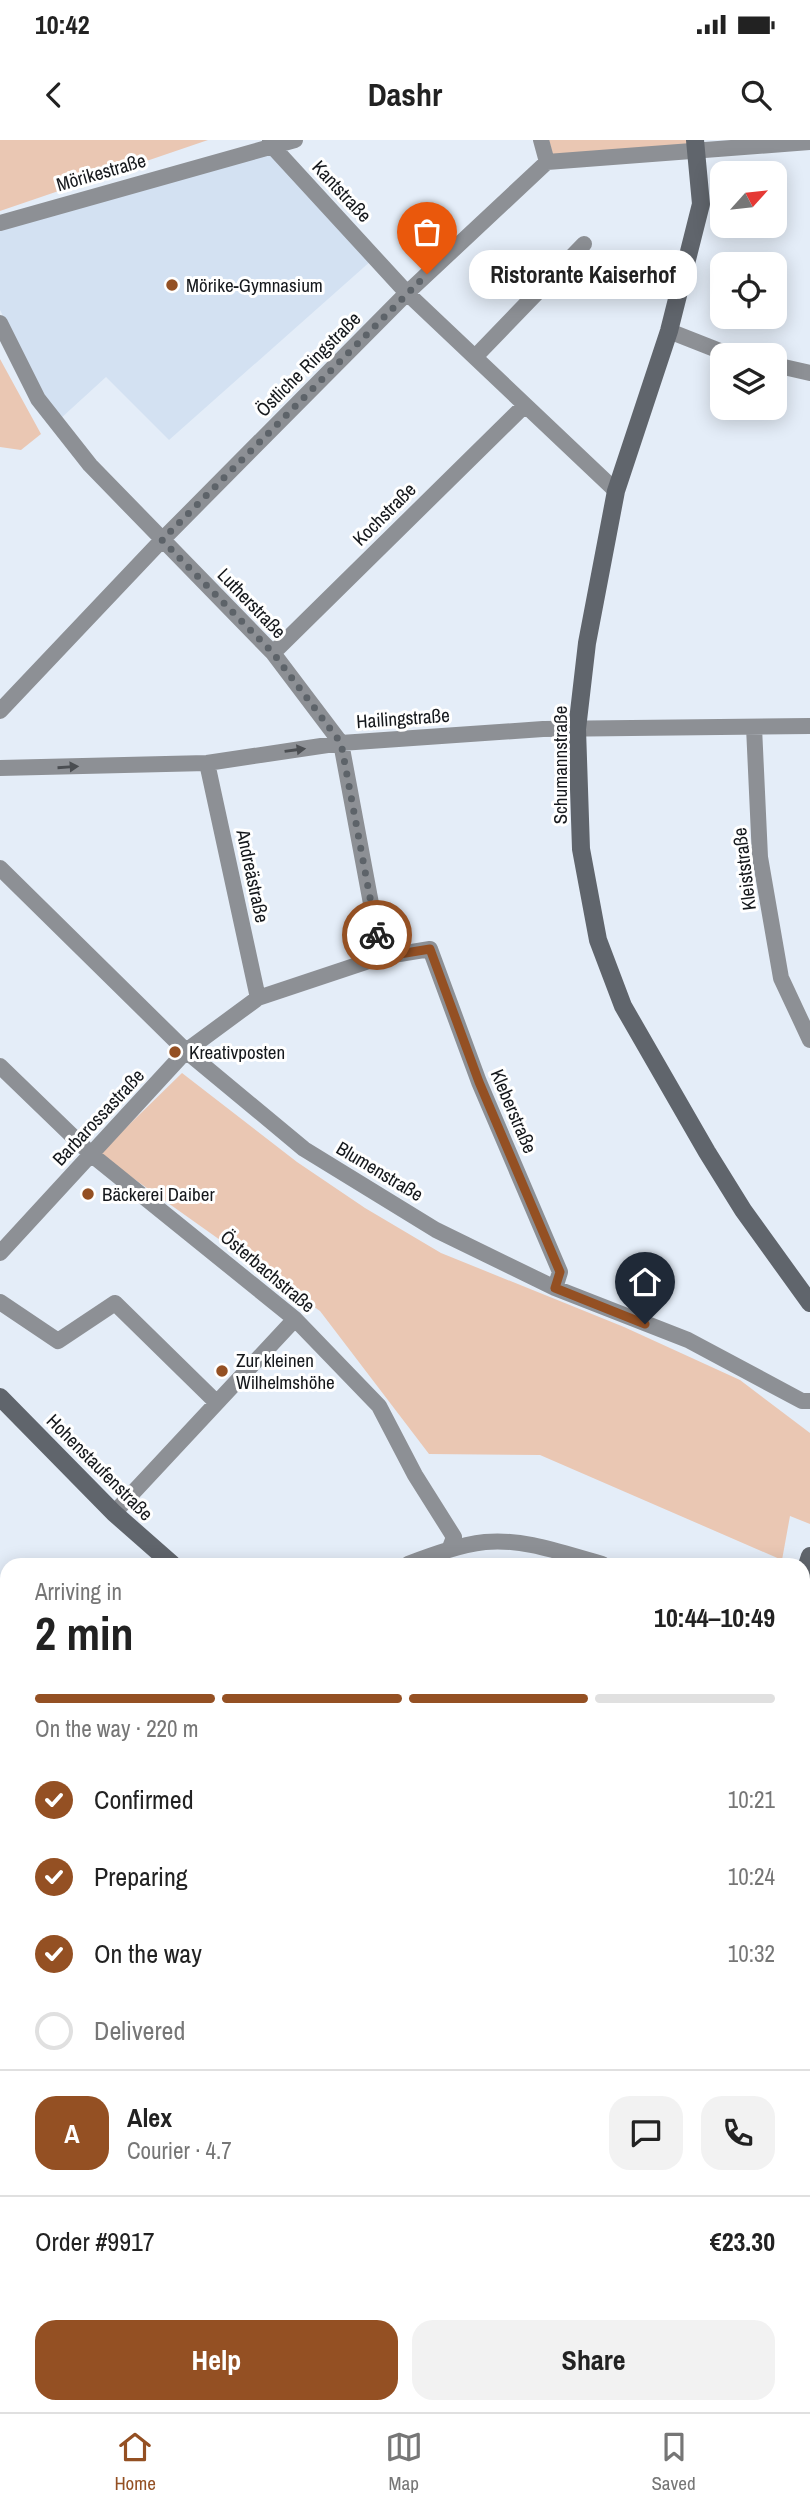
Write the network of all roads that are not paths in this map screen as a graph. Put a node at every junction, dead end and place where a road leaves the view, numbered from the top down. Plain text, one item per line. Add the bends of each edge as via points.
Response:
1 (295, 140) edge
2 (541, 140) edge
3 (810, 142) edge
4 (271, 143) edge
5 (696, 145) edge
6 (547, 162) junction
7 (0, 223) edge
8 (584, 244) dead end
9 (407, 293) junction
10 (0, 323) edge
11 (669, 331) junction
12 (710, 347) edge
13 (475, 357) junction
14 (787, 368) edge
15 (810, 373) edge
16 (525, 405) junction
17 (616, 491) junction
18 (162, 540) junction
19 (273, 653) junction
20 (0, 710) edge
21 (810, 726) edge
22 (754, 727) junction
23 (577, 729) junction
24 (341, 743) junction
25 (207, 763) junction
26 (0, 768) edge
27 (0, 868) edge
28 (430, 949) joint
29 (381, 957) junction
30 (258, 998) junction
31 (810, 1040) edge
32 (186, 1051) junction
33 (0, 1066) edge
34 (92, 1154) junction
35 (0, 1253) edge
36 (555, 1288) junction
37 (0, 1302) edge
38 (810, 1303) edge
39 (295, 1319) junction
40 (0, 1397) edge
41 (215, 1401) junction
42 (810, 1401) edge
43 (114, 1513) junction
44 (449, 1550) junction
45 (165, 1558) edge
46 (426, 1558) edge
47 (579, 1558) edge

1 - 4 street, Mörikestraße
2 - 6 street
3 - 5 street
4 - 7 street, Mörikestraße
4 - 9 street, Kantstraße
5 - 6 street
5 - 11 street, Schumannstraße via 701,204
6 - 9 street, Östliche Ringstraße
8 - 13 street
9 - 13 street, Kantstraße
9 - 18 street, Östliche Ringstraße
10 - 18 street, Lutherstraße via 38,399 90,465
11 - 12 street
11 - 17 street, Schumannstraße
13 - 16 street, Kantstraße
14 - 15 street
16 - 17 street, Kantstraße
16 - 19 street, Kochstraße
17 - 23 street, Schumannstraße via 587,643
18 - 19 street, Lutherstraße
18 - 20 street, Östliche Ringstraße
19 - 24 street, Lutherstraße
21 - 22 street, Hailingstraße
22 - 23 street, Hailingstraße
22 - 31 street, Kleiststraße via 760,857 781,978
23 - 24 street, Hailingstraße
23 - 38 street, Schumannstraße via 585,880 613,985 707,1152
25 -> 24 street, Hailingstraße
24 - 29 street, Lutherstraße
26 -> 25 street, Hailingstraße
25 - 30 street, Andreästraße
27 - 32 street, Blumenstraße
28 - 29 street, Barbarossastraße
28 - 36 street, Kleberstraße via 479,1082 560,1272
29 - 30 street, Barbarossastraße
30 - 32 street, Barbarossastraße
32 - 34 street, Barbarossastraße
32 - 36 street, Blumenstraße via 304,1149 436,1230
33 - 34 street, Österbachstraße
34 - 35 street, Barbarossastraße
34 - 39 street, Österbachstraße
36 - 42 street, Blumenstraße via 688,1340 802,1402
37 - 41 street via 58,1340 115,1303
39 - 41 street
39 - 44 street, Österbachstraße via 379,1406 454,1537
40 - 43 street, Hohenstaufenstraße
41 - 43 street
43 - 45 street, Hohenstaufenstraße
44 - 46 street
44 - 47 street via 487,1542 540,1547

